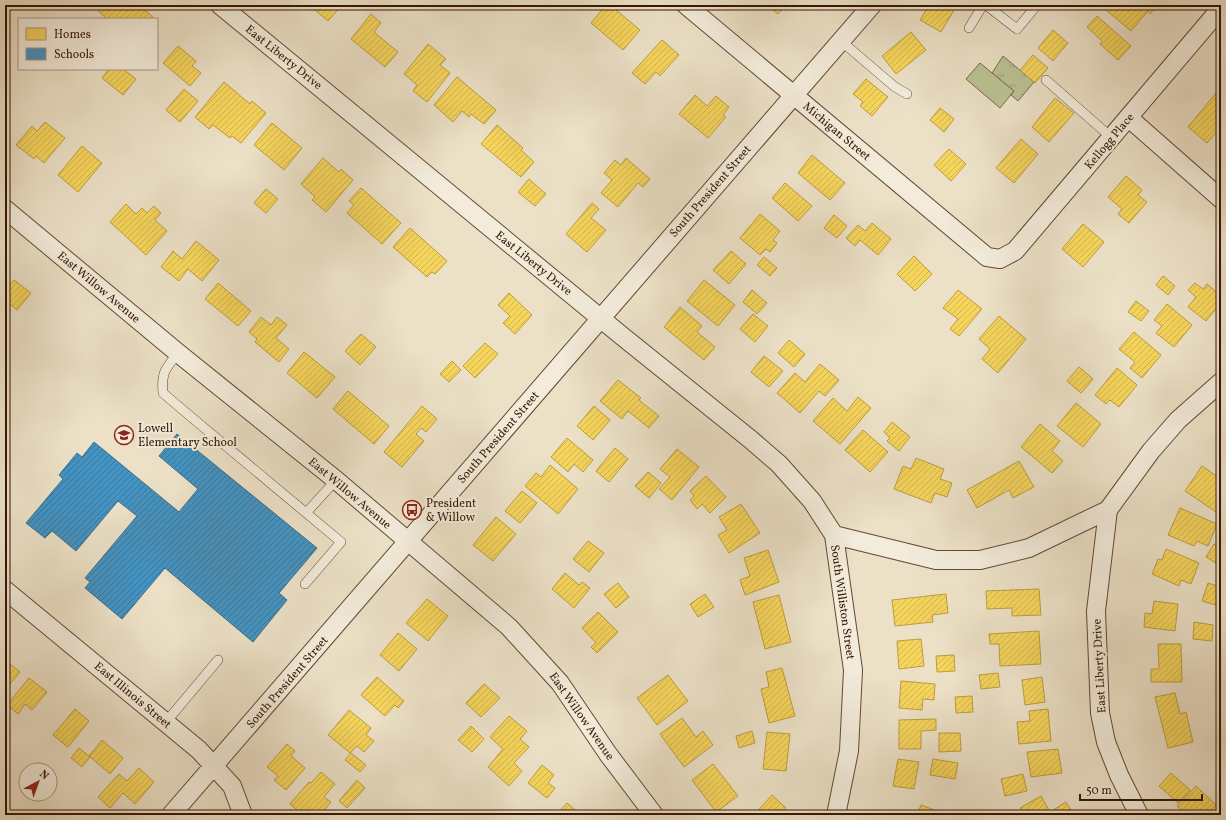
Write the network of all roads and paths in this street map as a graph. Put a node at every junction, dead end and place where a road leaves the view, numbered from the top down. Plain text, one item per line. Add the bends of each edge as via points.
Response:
1 (220, 5) edge
2 (686, 5) edge
3 (872, 5) edge
4 (985, 5) edge
5 (1037, 5) edge
6 (1221, 8) edge
7 (969, 28) dead end
8 (841, 41) junction
9 (1046, 80) dead end
10 (907, 94) dead end
11 (794, 95) junction
12 (1128, 118) junction
13 (1112, 138) junction
14 (1221, 199) edge
15 (5, 209) edge
16 (987, 258) joint
17 (600, 318) junction
18 (178, 353) junction
19 (1221, 382) edge
20 (336, 480) junction
21 (1108, 510) junction
22 (306, 513) junction
23 (834, 534) junction
24 (408, 541) junction
25 (306, 584) dead end
26 (5, 590) edge
27 (218, 660) dead end
28 (166, 722) junction
29 (215, 765) junction
30 (171, 815) edge
31 (243, 815) edge
32 (654, 815) edge
33 (836, 815) edge
34 (1139, 815) edge

1 - 17 street, East Liberty Drive
2 - 11 street, Michigan Street
3 - 8 street, South President Street
4 - 5 lane via 1017,29
4 - 7 lane
6 - 12 street, Kellogg Place
8 - 10 lane
8 - 11 street, South President Street
9 - 13 lane
11 - 16 street, Michigan Street
11 - 17 street, South President Street
12 - 13 street, Kellogg Place
12 - 14 street
13 - 16 street, Kellogg Place via 1015,251 1000,258
15 - 18 street, East Willow Avenue
17 - 23 street, East Liberty Drive via 779,464 812,501
17 - 24 street, South President Street
18 - 20 street, East Willow Avenue
18 - 22 lane via 164,370 163,392
19 - 21 street, South Williston Street via 1178,420 1151,451
20 - 22 lane
20 - 24 street, East Willow Avenue
21 - 23 street, South Williston Street via 1029,548 980,560 936,560
21 - 34 street, East Liberty Drive via 1096,611 1100,713 1106,742
22 - 25 lane via 341,542
23 - 33 street, South Williston Street via 853,670 849,751
24 - 29 street, South President Street
24 - 32 street, East Willow Avenue via 486,606 538,657 560,683 608,754
26 - 28 street, East Illinois Street
27 - 28 lane
28 - 29 street, East Illinois Street
29 - 30 street, South President Street
29 - 31 street, East Illinois Street via 232,786

